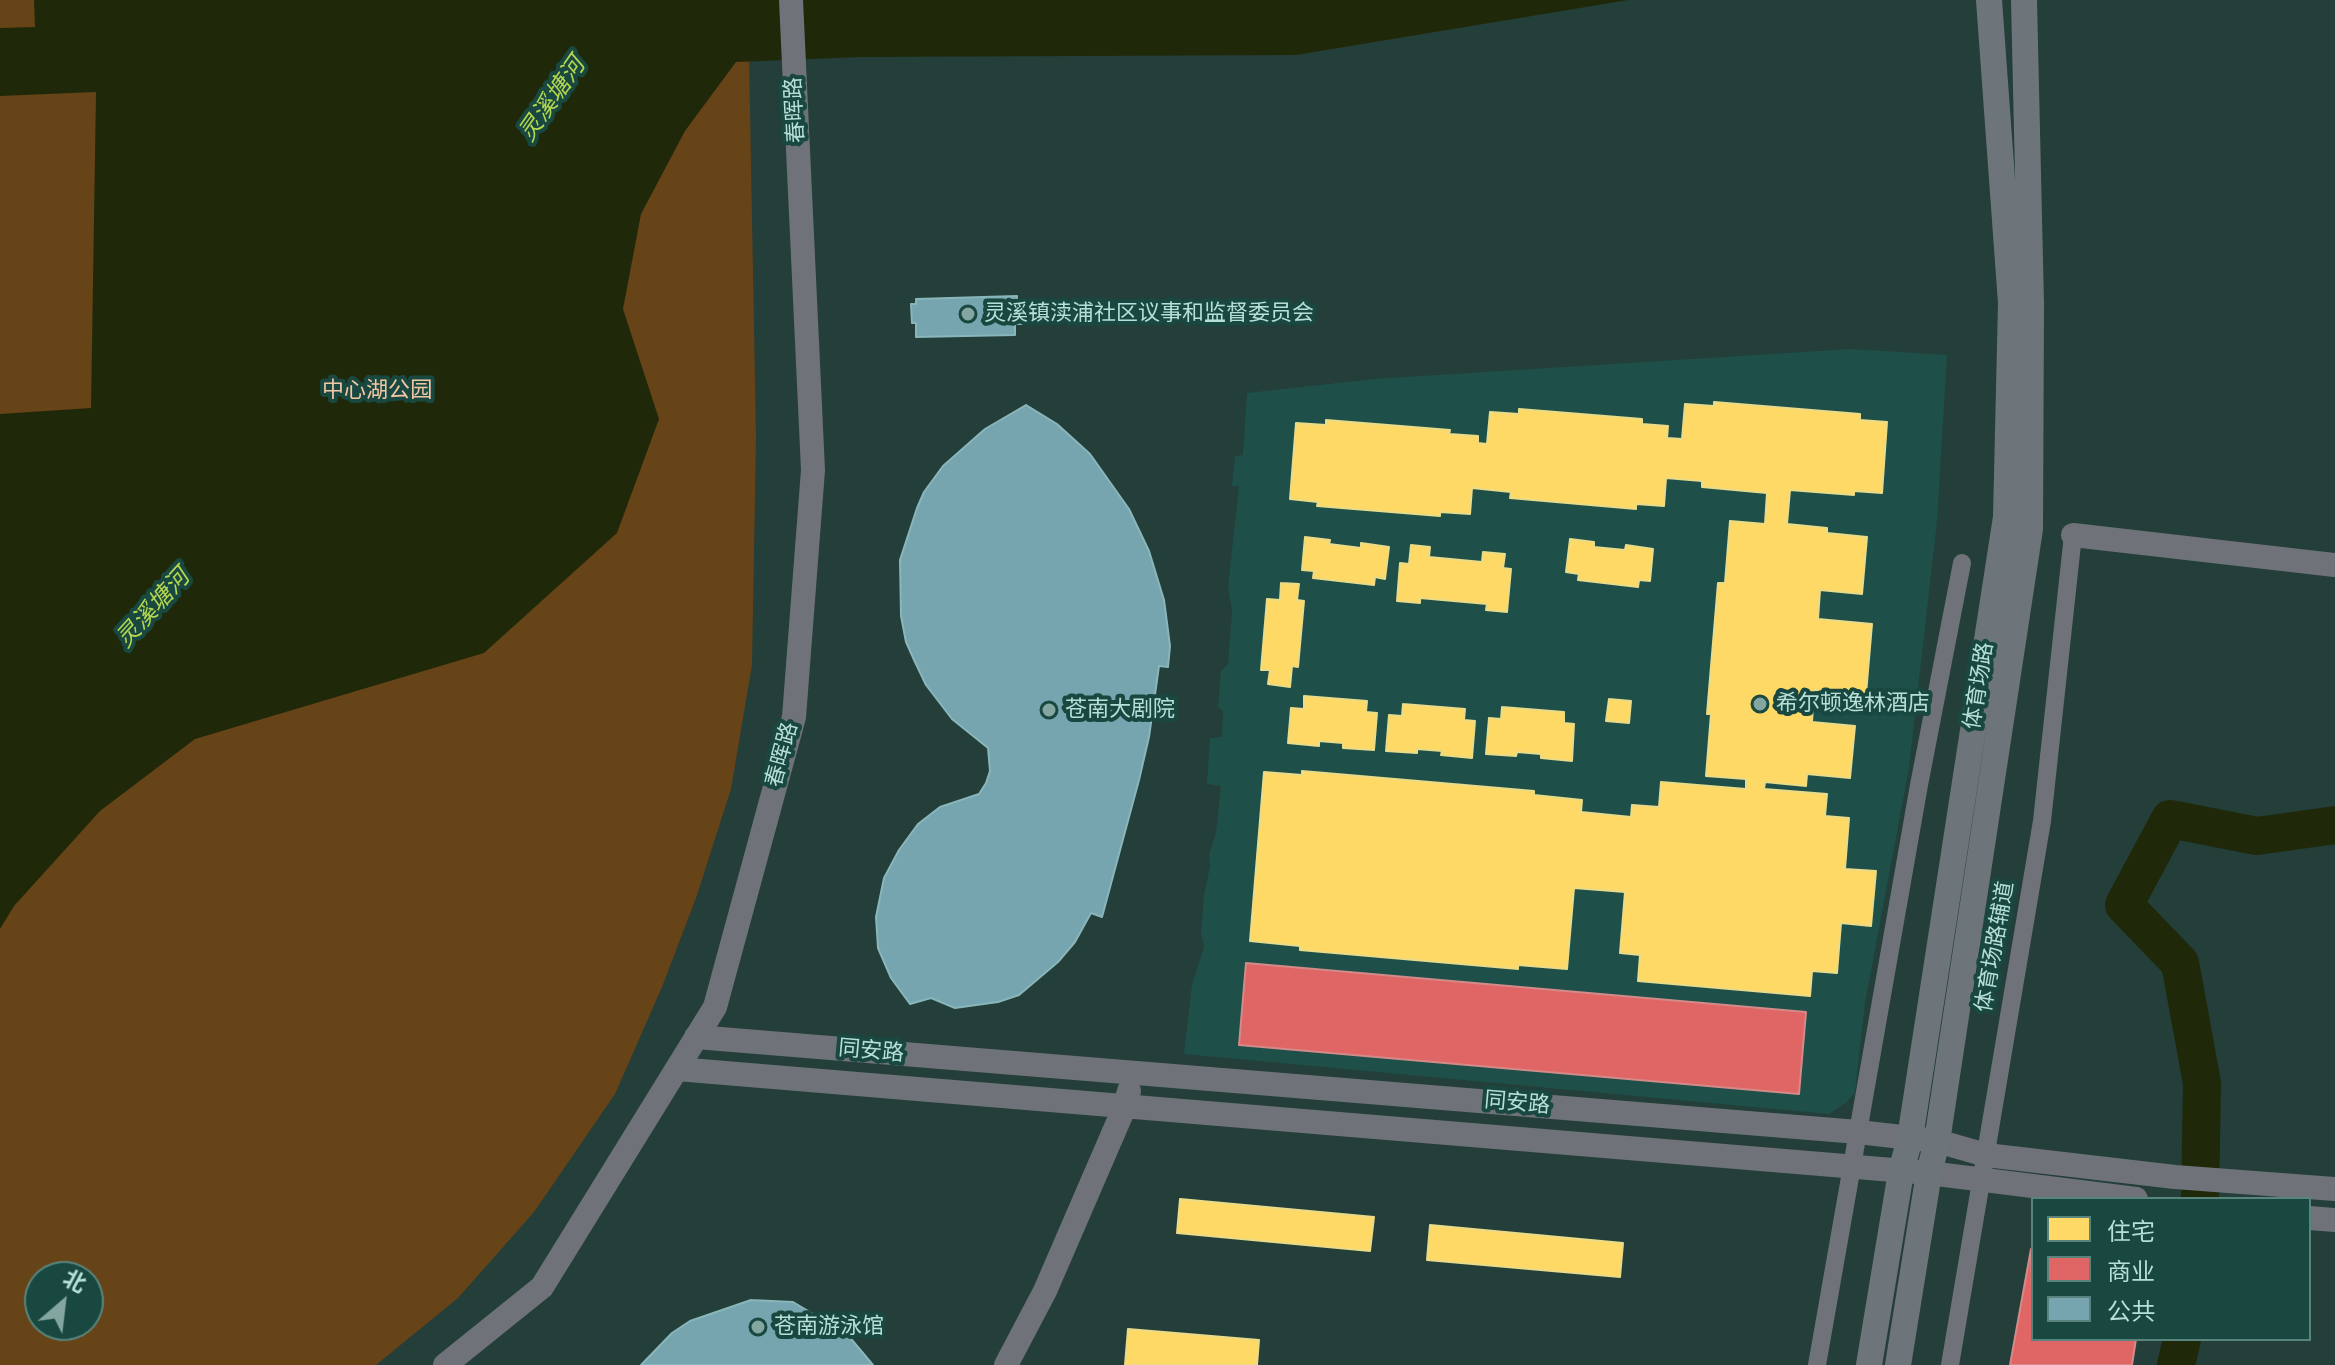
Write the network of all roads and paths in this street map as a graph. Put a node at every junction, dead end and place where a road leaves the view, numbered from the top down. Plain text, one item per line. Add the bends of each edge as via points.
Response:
1 (791, 0) edge
2 (1989, 0) edge
3 (2024, 0) edge
4 (2073, 535) joint
5 (1962, 563) dead end
6 (2335, 565) edge
7 (696, 1037) junction
8 (677, 1069) junction
9 (1133, 1073) junction
10 (1125, 1106) junction
11 (1858, 1132) junction
12 (1910, 1138) junction
13 (1937, 1141) junction
14 (1986, 1155) junction
15 (1852, 1167) junction
16 (1901, 1172) junction
17 (1929, 1173) junction
18 (1981, 1181) junction
19 (2335, 1189) edge
20 (2119, 1197) edge
21 (2311, 1218) edge
22 (2335, 1220) edge
23 (445, 1365) edge
24 (1006, 1365) edge
25 (1817, 1365) edge
26 (1869, 1365) edge
27 (1898, 1365) edge
28 (1950, 1365) edge

1 - 7 street, 春晖路 via 813,470 794,717 715,1007
2 - 12 main road, 体育场路 via 2011,303 2006,517
3 - 13 main road, 体育场路 via 2030,529
4 - 6 street
4 - 14 street, 体育场路辅道 via 2042,821
5 - 11 street
7 - 8 street, 春晖路
7 - 9 street, 同安路
8 - 10 street, 同安路
8 - 23 street, 春晖路 via 542,1287
9 - 10 street
9 - 11 street, 同安路
10 - 15 street, 同安路
10 - 24 street via 1045,1291
11 - 12 street, 同安路
11 - 15 street
12 - 13 street, 同安路
12 - 16 main road, 体育场路
13 - 14 street, 同安路
13 - 17 main road, 体育场路
14 - 18 street, 体育场路辅道
14 - 19 street, 同安路
15 - 16 street, 同安路
15 - 25 street
16 - 17 street, 同安路
16 - 26 main road, 体育场路
17 - 18 street, 同安路
17 - 27 main road, 体育场路
18 - 20 street, 同安路
18 - 28 street, 体育场路辅道
21 - 22 street

